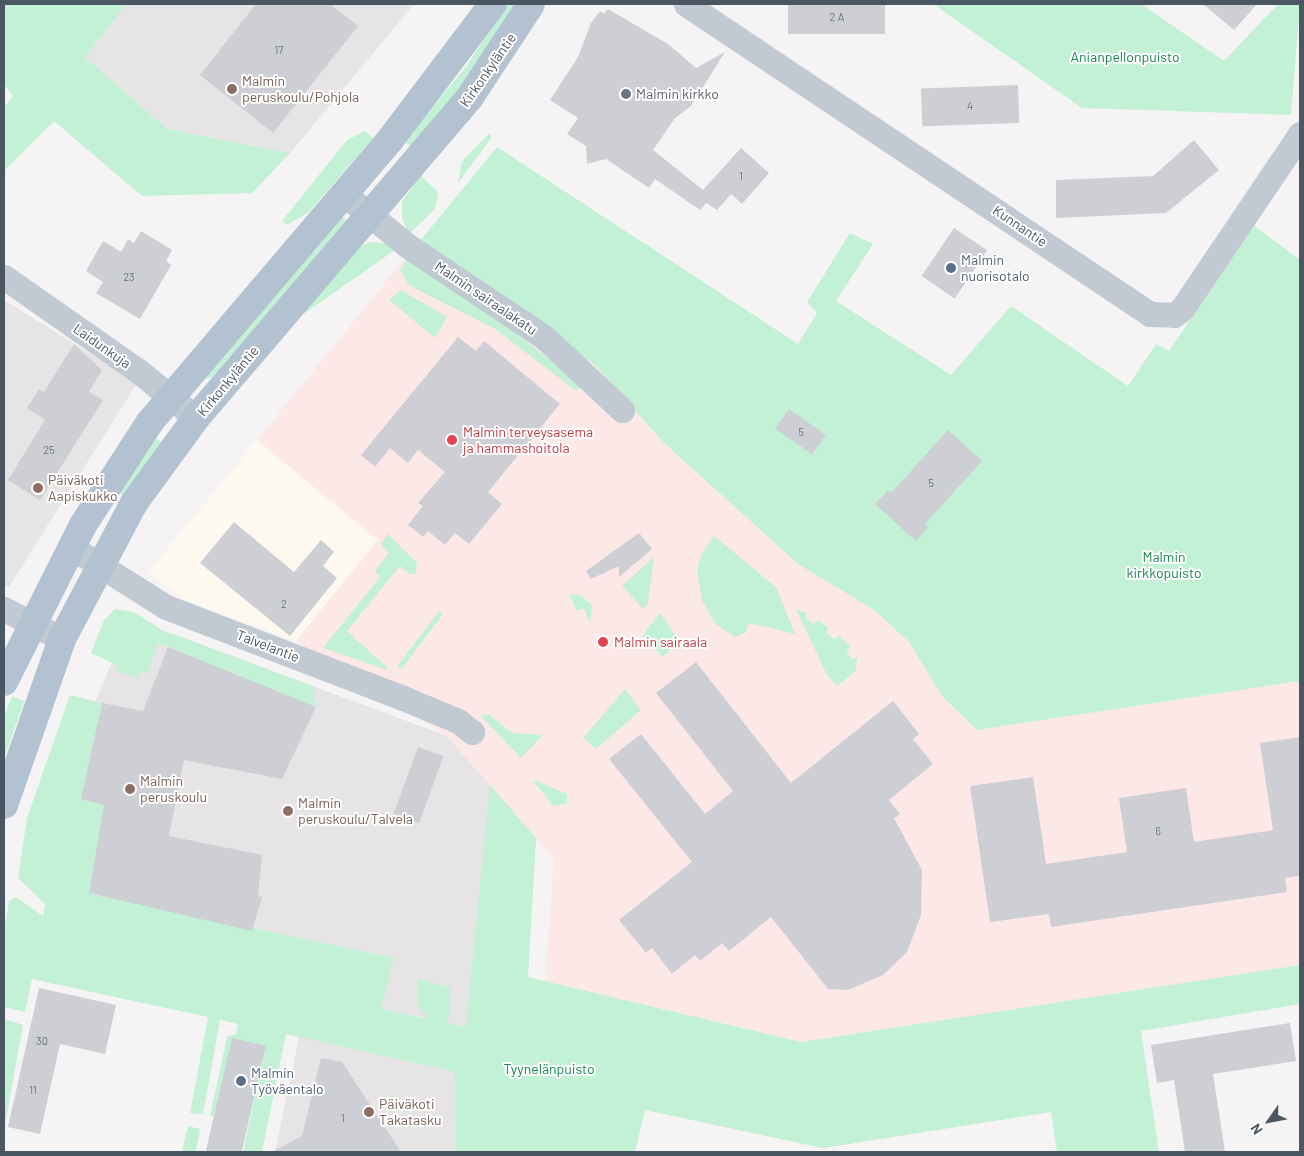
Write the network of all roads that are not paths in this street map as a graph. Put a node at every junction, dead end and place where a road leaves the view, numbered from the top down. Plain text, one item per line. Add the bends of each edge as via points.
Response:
1 (493, 4) edge
2 (531, 4) edge
3 (686, 4) edge
4 (1300, 134) edge
5 (344, 194) junction
6 (368, 214) junction
7 (4, 277) edge
8 (170, 396) junction
9 (622, 410) dead end
10 (196, 418) junction
11 (70, 547) junction
12 (98, 565) junction
13 (4, 609) edge
14 (30, 623) junction
15 (62, 639) junction
16 (4, 682) edge
17 (472, 732) dead end
18 (4, 804) edge

1 - 5 main road via 443,74
2 - 6 main road, Kirkonkyläntie via 470,97
3 - 4 street, Kunnantie via 1150,314 1174,314 1182,309
5 - 6 street, Malmin sairaalakatu
5 - 8 main road
6 - 9 street, Malmin sairaalakatu via 544,337
6 - 10 main road, Kirkonkyläntie
7 - 8 street, Laidunkuja
8 - 10 street, Laidunkuja
8 - 11 main road
10 - 12 main road, Kirkonkyläntie via 134,503
11 - 12 street, Talvelantie
11 - 14 main road
12 - 15 main road, Kirkonkyläntie
12 - 17 street, Talvelantie via 166,607 412,702 458,721
13 - 14 street
14 - 15 street
14 - 16 main road
15 - 18 main road, Kirkonkyläntie via 30,718

